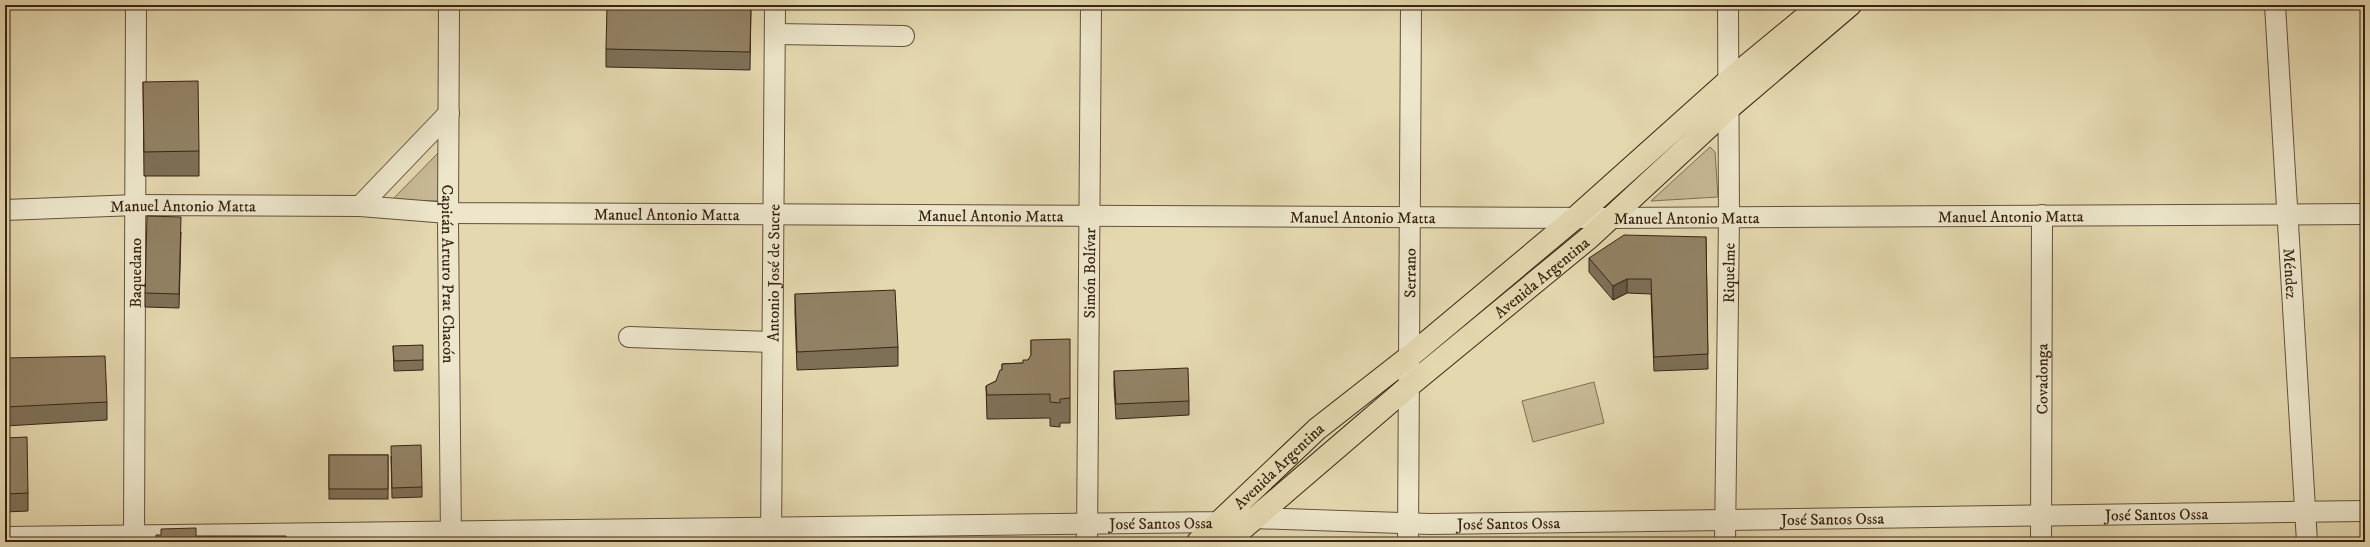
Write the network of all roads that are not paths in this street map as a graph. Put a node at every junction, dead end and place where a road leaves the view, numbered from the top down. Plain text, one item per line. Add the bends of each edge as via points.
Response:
1 (136, 5) edge
2 (449, 5) edge
3 (775, 5) edge
4 (1091, 5) edge
5 (1411, 5) edge
6 (1728, 5) edge
7 (1820, 5) edge
8 (1850, 5) edge
9 (2275, 5) edge
10 (775, 34) junction
11 (904, 36) dead end
12 (1728, 81) junction
13 (1728, 110) junction
14 (449, 113) junction
15 (136, 205) junction
16 (360, 206) junction
17 (5, 210) edge
18 (448, 213) junction
19 (773, 214) junction
20 (2288, 214) junction
21 (2365, 214) edge
22 (2042, 215) junction
23 (1091, 216) junction
24 (1410, 217) junction
25 (1729, 217) junction
26 (1575, 218) junction
27 (1611, 218) junction
28 (629, 337) dead end
29 (772, 342) junction
30 (1409, 357) junction
31 (1409, 386) junction
32 (2365, 511) edge
33 (2305, 512) junction
34 (2041, 516) junction
35 (1253, 518) junction
36 (1725, 520) junction
37 (1223, 532) edge
38 (1087, 533) edge
39 (1408, 533) edge
40 (771, 535) edge
41 (451, 537) edge
42 (5, 538) edge
43 (134, 539) edge
44 (1198, 542) edge
45 (1725, 542) edge
46 (2041, 542) edge
47 (2307, 542) edge

1 - 15 street, Baquedano
2 - 14 street, Capitán Arturo Prat Chacón
3 - 10 street, Antonio José de Sucre
4 - 23 street, Simón Bolívar
5 - 24 street, Serrano
6 - 12 street, Riquelme
7 - 12 main road, Avenida Argentina
8 - 13 main road, Avenida Argentina
9 - 20 street, Méndez
10 - 11 street
10 - 19 street, Antonio José de Sucre
12 - 13 street, Riquelme
12 - 26 main road, Avenida Argentina
13 - 25 street, Riquelme
13 - 27 main road, Avenida Argentina
14 - 16 street
14 - 18 street, Capitán Arturo Prat Chacón
15 - 16 street, Manuel Antonio Matta
15 - 17 street, Manuel Antonio Matta
15 - 43 street, Baquedano
16 - 18 street, Manuel Antonio Matta
18 - 19 street, Manuel Antonio Matta
18 - 41 street, Capitán Arturo Prat Chacón
19 - 23 street, Manuel Antonio Matta
19 - 29 street, Antonio José de Sucre
20 - 21 street, Manuel Antonio Matta
20 - 22 street, Manuel Antonio Matta
20 - 33 street, Méndez
22 - 25 street, Manuel Antonio Matta
22 - 34 street, Covadonga
23 - 24 street, Manuel Antonio Matta
23 - 38 street, Simón Bolívar
24 - 26 street, Manuel Antonio Matta
24 - 30 street, Serrano
25 - 27 street, Manuel Antonio Matta
25 - 36 street, Riquelme
26 - 27 street, Manuel Antonio Matta
26 - 30 main road, Avenida Argentina
27 - 31 main road, Avenida Argentina
28 - 29 street
29 - 40 street, Antonio José de Sucre
30 - 31 street, Serrano
30 - 37 main road, Avenida Argentina via 1317,429
31 - 35 main road, Avenida Argentina
31 - 39 street, Serrano
32 - 33 street, José Santos Ossa
33 - 34 street, José Santos Ossa
33 - 47 street, Méndez
34 - 36 street, José Santos Ossa
34 - 46 street, Covadonga
35 - 37 main road, Avenida Argentina
35 - 39 street, José Santos Ossa
36 - 39 street, José Santos Ossa
36 - 45 street, Riquelme
37 - 38 street, José Santos Ossa
37 - 44 main road, Avenida Argentina
38 - 40 street, José Santos Ossa
40 - 41 street, José Santos Ossa
41 - 43 street, José Santos Ossa
42 - 43 street, José Santos Ossa

